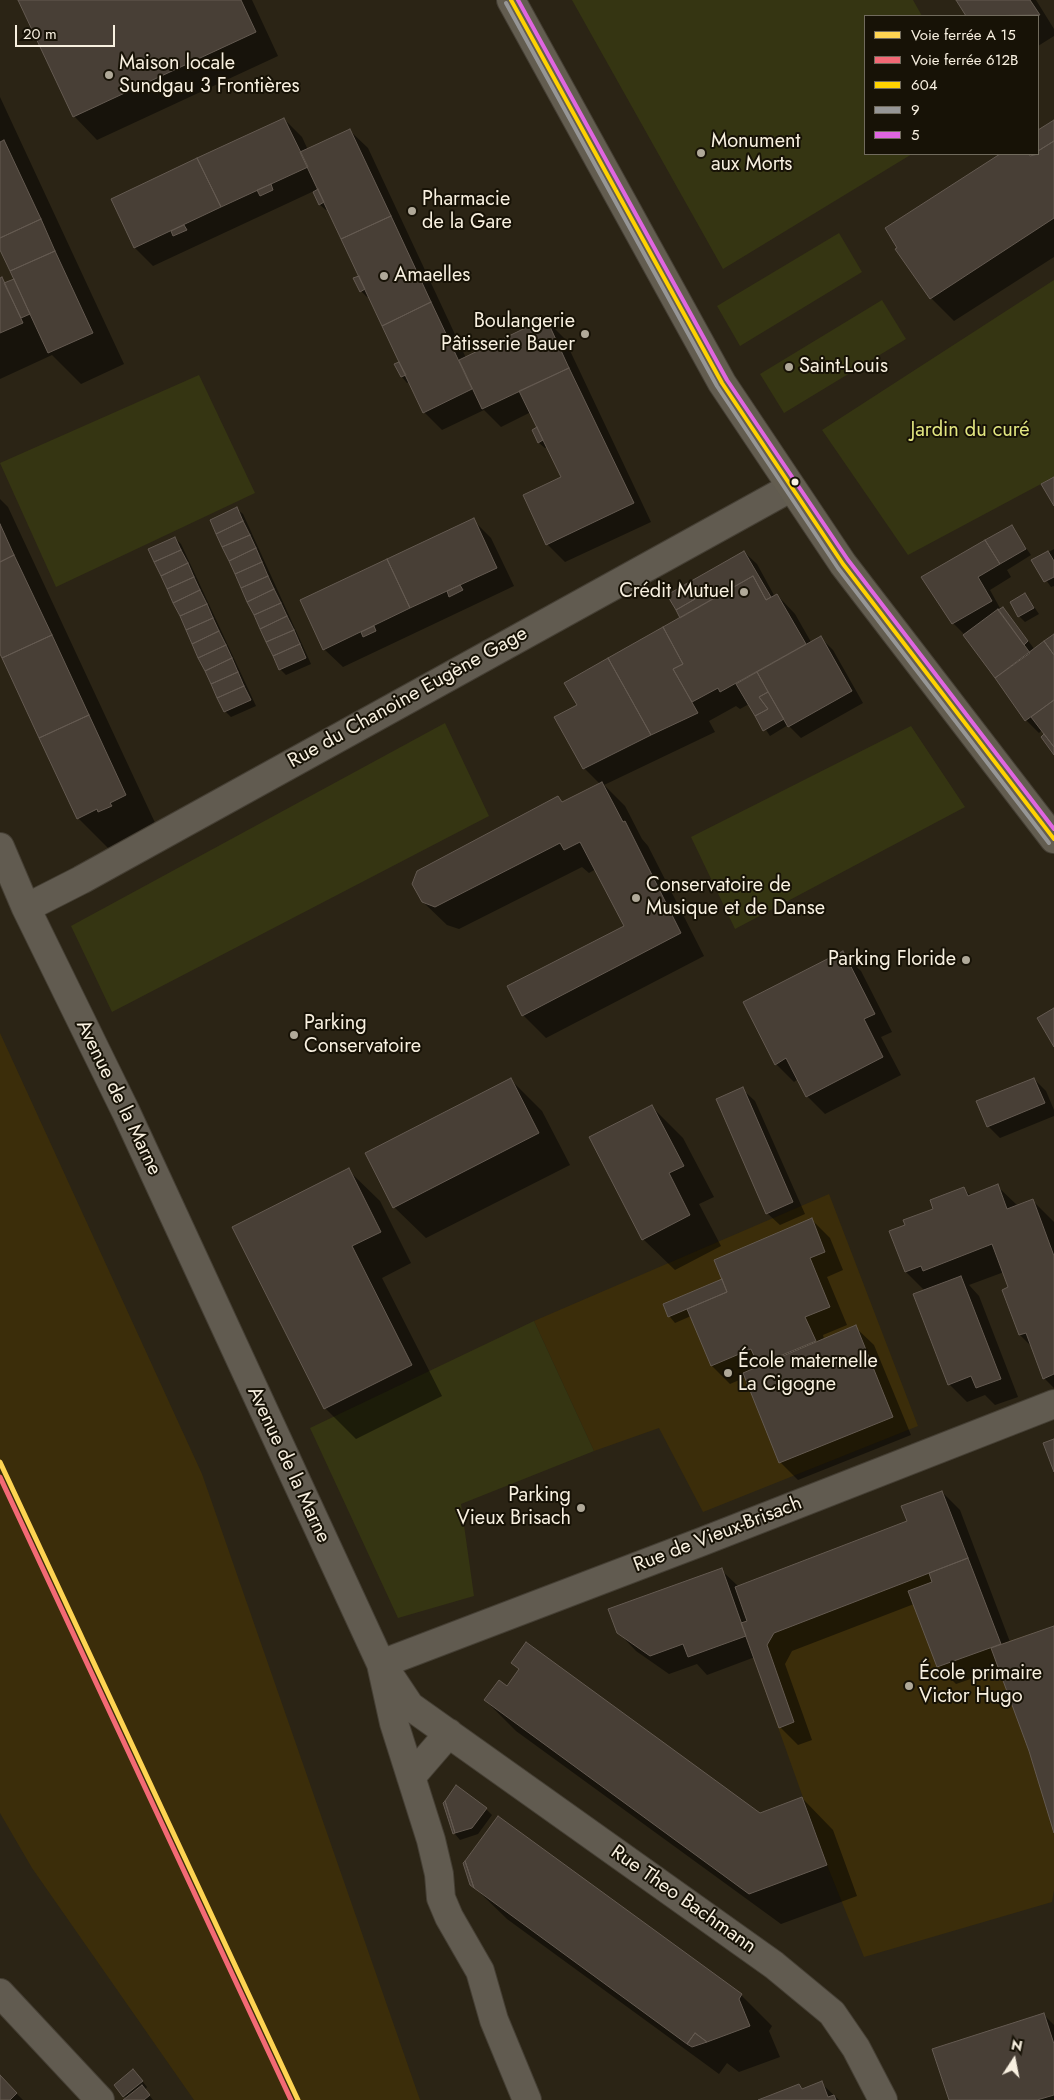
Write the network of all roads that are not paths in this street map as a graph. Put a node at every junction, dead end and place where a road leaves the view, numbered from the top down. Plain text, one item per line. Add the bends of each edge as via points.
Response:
1 (511, 0) edge
2 (790, 488) junction
3 (1054, 839) edge
4 (0, 847) edge
5 (26, 908) junction
6 (1054, 1404) edge
7 (381, 1664) junction
8 (449, 1733) junction
9 (412, 1777) junction
10 (0, 1993) edge
11 (100, 2100) edge
12 (527, 2100) edge
13 (882, 2100) edge

1 - 2 main road via 722,383
2 - 3 main road via 843,564
2 - 5 street, Rue du Chanoine Eugène Gage
4 - 5 street, Avenue de la Marne
5 - 7 street, Avenue de la Marne via 126,1112
6 - 7 street, Rue de Vieux-Brisach
7 - 8 street, Rue Theo Bachmann via 410,1706
7 - 9 street, Avenue de la Marne via 394,1723
8 - 9 street
8 - 13 street, Rue Theo Bachmann via 774,1965 832,2013 856,2048
9 - 12 street, Avenue de la Marne via 431,1840 441,1898 448,1917 480,1971 494,2020
10 - 11 street

